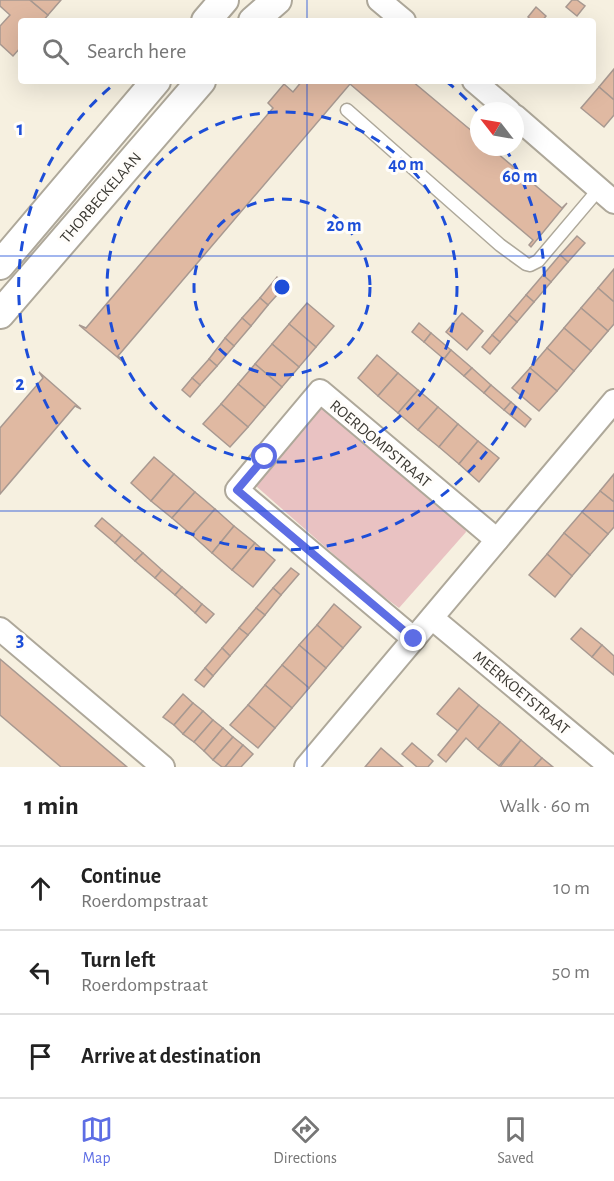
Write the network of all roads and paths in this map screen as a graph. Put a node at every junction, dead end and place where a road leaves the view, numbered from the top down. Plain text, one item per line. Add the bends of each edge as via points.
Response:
1 (224, 0) edge
2 (277, 0) edge
3 (379, 0) edge
4 (209, 18) edge
5 (256, 18) edge
6 (400, 18) edge
7 (153, 84) edge
8 (198, 84) edge
9 (478, 84) edge
10 (498, 102) edge
11 (347, 110) dead end
12 (524, 123) edge
13 (608, 192) edge
14 (0, 265) edge
15 (0, 314) edge
16 (614, 401) edge
17 (497, 540) junction
18 (432, 618) junction
19 (0, 629) edge
20 (414, 639) junction
21 (163, 767) edge
22 (306, 767) edge
23 (611, 767) edge

1 - 4 street
2 - 5 street
3 - 6 street
7 - 14 street, THORBECKELAAN
8 - 15 street, THORBECKELAAN
9 - 10 street
11 - 13 lane via 500,245 530,265
12 - 13 street
16 - 17 street
17 - 18 street
17 - 20 street, ROERDOMPSTRAAT via 320,391 237,490
18 - 20 street
18 - 23 street, MEERKOETSTRAAT
19 - 21 street
20 - 22 street

